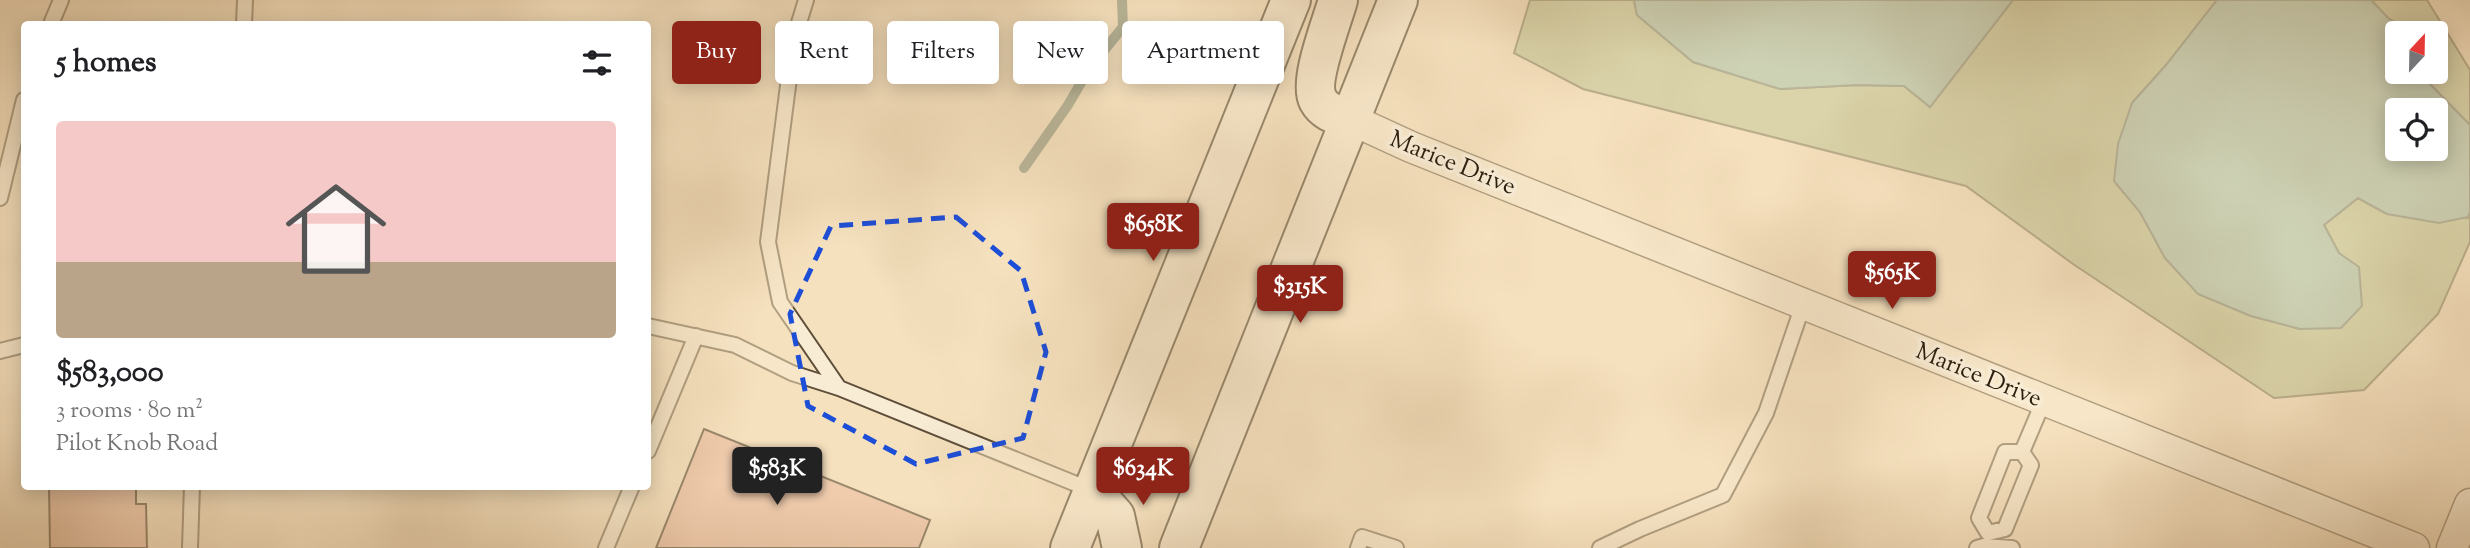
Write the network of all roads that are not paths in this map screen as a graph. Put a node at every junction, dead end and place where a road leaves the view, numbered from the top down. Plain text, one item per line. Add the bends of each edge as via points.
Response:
1 (61, 0) edge
2 (246, 0) edge
3 (806, 0) edge
4 (1291, 0) edge
5 (1338, 0) edge
6 (1398, 0) edge
7 (52, 21) edge
8 (244, 21) edge
9 (21, 112) edge
10 (1350, 119) junction
11 (0, 198) edge
12 (1804, 302) junction
13 (651, 327) edge
14 (696, 335) junction
15 (21, 346) edge
16 (0, 351) edge
17 (839, 388) junction
18 (2044, 400) junction
19 (651, 444) edge
20 (2022, 452) junction
21 (192, 490) edge
22 (630, 490) edge
23 (1093, 491) junction
24 (2470, 504) edge
25 (1983, 542) edge
26 (190, 548) edge
27 (607, 548) edge
28 (1070, 548) edge
29 (1122, 548) edge
30 (1179, 548) edge
31 (1357, 548) edge
32 (1396, 548) edge
33 (1600, 548) edge
34 (2011, 548) edge
35 (2414, 548) edge
36 (2452, 548) edge

1 - 7 lane
2 - 8 lane
3 - 17 lane via 794,39 768,242 780,302
4 - 23 main road
5 - 10 main road via 1316,88 1318,101 1329,112
6 - 10 main road
9 - 11 lane
10 - 12 street, Marice Drive
10 - 30 main road
12 - 18 street, Marice Drive
12 - 33 lane via 1766,413 1723,495
13 - 14 lane
14 - 17 lane via 735,345 792,373
14 - 19 lane
15 - 16 lane
17 - 23 lane
18 - 20 lane
18 - 35 street, Marice Drive
20 - 25 lane via 2031,465 2005,528
20 - 25 lane via 2005,452 1979,518
21 - 26 lane
22 - 27 lane
23 - 28 main road
23 - 29 main road via 1115,516
24 - 36 street
25 - 34 lane
31 - 32 lane via 1362,537

